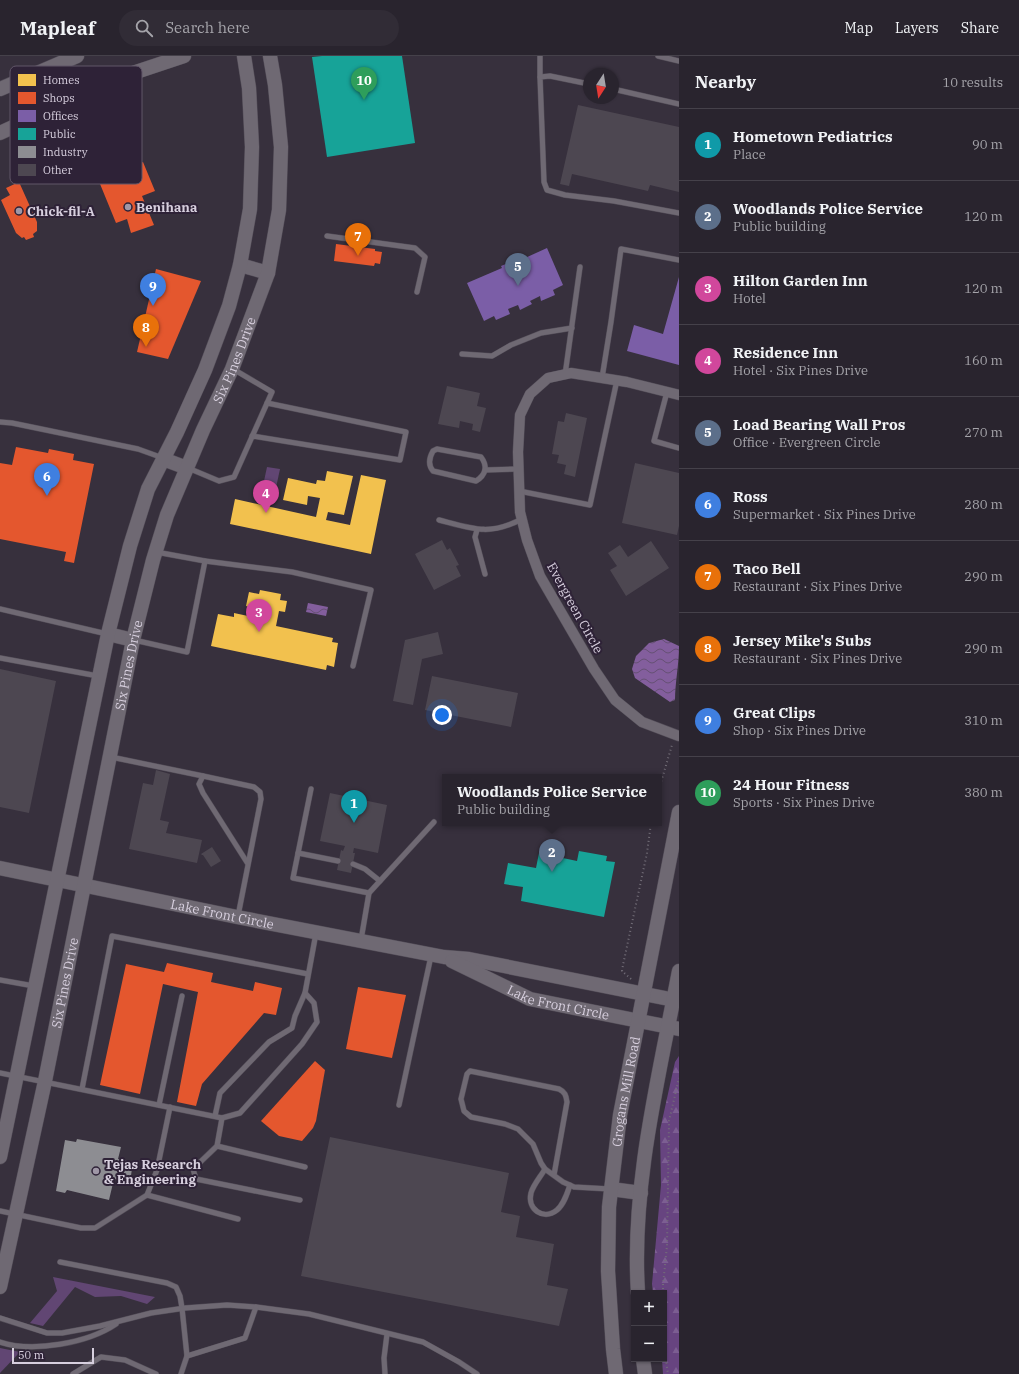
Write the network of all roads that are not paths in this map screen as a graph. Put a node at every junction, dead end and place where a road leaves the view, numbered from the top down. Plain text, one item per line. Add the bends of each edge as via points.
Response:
1 (77, 56) edge
2 (184, 56) edge
3 (244, 56) edge
4 (270, 56) edge
5 (540, 56) edge
6 (658, 56) edge
7 (679, 61) edge
8 (54, 66) edge
9 (142, 70) edge
10 (540, 77) junction
11 (583, 83) edge
12 (10, 85) edge
13 (0, 89) edge
14 (619, 90) edge
15 (679, 104) edge
16 (10, 128) edge
17 (0, 133) edge
18 (679, 213) edge
19 (327, 236) dead end
20 (679, 260) edge
21 (240, 265) junction
22 (580, 268) dead end
23 (268, 273) junction
24 (417, 292) dead end
25 (572, 328) junction
26 (462, 354) dead end
27 (232, 369) junction
28 (565, 375) junction
29 (602, 378) junction
30 (617, 380) junction
31 (667, 392) junction
32 (679, 395) edge
33 (267, 403) junction
34 (0, 422) edge
35 (252, 436) junction
36 (679, 448) edge
37 (163, 459) junction
38 (187, 468) junction
39 (518, 469) junction
40 (485, 470) junction
41 (519, 491) junction
42 (522, 519) junction
43 (439, 520) dead end
44 (478, 530) junction
45 (156, 552) junction
46 (205, 561) junction
47 (485, 574) dead end
48 (0, 609) edge
49 (108, 634) junction
50 (133, 640) junction
51 (0, 658) edge
52 (353, 666) dead end
53 (99, 677) junction
54 (677, 735) edge
55 (110, 757) junction
56 (202, 776) junction
57 (311, 789) dead end
58 (679, 812) edge
59 (434, 822) dead end
60 (298, 853) junction
61 (338, 861) dead end
62 (248, 864) junction
63 (353, 864) dead end
64 (0, 868) edge
65 (58, 879) junction
66 (380, 881) junction
67 (84, 885) junction
68 (370, 893) junction
69 (238, 917) junction
70 (316, 932) junction
71 (361, 941) junction
72 (438, 956) junction
73 (679, 972) edge
74 (308, 974) junction
75 (0, 980) edge
76 (35, 986) junction
77 (305, 993) junction
78 (644, 994) junction
79 (182, 996) dead end
80 (676, 1000) edge
81 (638, 1021) junction
82 (674, 1028) edge
83 (0, 1073) edge
84 (17, 1076) junction
85 (45, 1082) junction
86 (82, 1089) junction
87 (159, 1105) junction
88 (399, 1105) dead end
89 (170, 1107) junction
90 (215, 1116) junction
91 (222, 1118) junction
92 (217, 1146) junction
93 (0, 1157) edge
94 (305, 1167) dead end
95 (545, 1169) junction
96 (554, 1175) junction
97 (570, 1186) junction
98 (611, 1189) junction
99 (641, 1193) junction
100 (147, 1195) junction
101 (300, 1200) dead end
102 (0, 1211) edge
103 (16, 1214) junction
104 (238, 1219) dead end
105 (60, 1262) dead end
106 (0, 1287) edge
107 (638, 1290) edge
108 (256, 1307) junction
109 (182, 1308) junction
110 (0, 1318) edge
111 (121, 1321) junction
112 (387, 1334) junction
113 (0, 1342) edge
114 (187, 1356) junction
115 (643, 1362) edge
116 (73, 1374) edge
117 (156, 1374) edge
118 (181, 1374) edge
119 (385, 1374) edge
120 (477, 1374) edge
121 (616, 1374) edge
122 (645, 1374) edge

1 - 8 street
2 - 9 street
3 - 21 street, Six Pines Drive via 249,88 252,147 250,209
4 - 23 street, Six Pines Drive via 281,147 279,210
5 - 10 lane
6 - 7 lane
10 - 11 lane via 550,76
10 - 18 lane via 544,182 547,190
12 - 13 street
14 - 15 lane
16 - 17 street
19 - 24 lane via 415,248 425,257
20 - 29 lane via 621,249
21 - 23 street
21 - 37 street, Six Pines Drive via 229,306 205,370
22 - 25 lane
23 - 27 street, Six Pines Drive
25 - 26 lane via 540,333 492,356
25 - 28 lane
27 - 33 lane via 272,392
27 - 38 street, Six Pines Drive
28 - 29 street, Evergreen Circle via 571,373
28 - 39 street, Evergreen Circle via 548,378 530,394 520,415
29 - 30 street, Evergreen Circle
30 - 31 street, Evergreen Circle
30 - 41 lane via 590,505
31 - 32 street, Evergreen Circle
31 - 36 lane via 654,441
33 - 35 lane
33 - 35 lane via 406,432 400,460
34 - 37 lane via 138,449
35 - 38 lane via 234,477 219,481
37 - 38 street
37 - 49 street, Six Pines Drive via 148,490 132,539
38 - 45 street, Six Pines Drive via 167,515
39 - 40 lane
39 - 41 street, Evergreen Circle
40 - 40 lane via 480,457 436,449 432,451 429,460 433,471 476,480 482,477
41 - 42 street, Evergreen Circle
42 - 44 lane via 509,526
42 - 54 street, Evergreen Circle via 540,576 615,700 642,722
43 - 44 lane
44 - 47 lane via 475,537
45 - 46 lane
45 - 50 street, Six Pines Drive
46 - 50 lane via 187,652
46 - 52 lane via 292,572 371,590
48 - 49 lane
49 - 50 street
49 - 53 street, Six Pines Drive
50 - 55 street, Six Pines Drive
51 - 53 lane
53 - 65 street, Six Pines Drive
55 - 56 lane
55 - 67 street, Six Pines Drive
56 - 62 lane via 198,784
56 - 62 lane via 254,786 260,792 261,799
57 - 60 lane
58 - 78 street, Grogans Mill Road
59 - 66 lane
60 - 61 lane
60 - 68 lane via 293,878
62 - 69 lane
63 - 66 lane via 365,869
64 - 65 street, Lake Front Circle
65 - 67 street, Lake Front Circle
65 - 76 street, Six Pines Drive
66 - 68 lane
67 - 69 street, Lake Front Circle
67 - 85 street, Six Pines Drive
68 - 71 lane
69 - 70 street, Lake Front Circle
70 - 71 street, Lake Front Circle
70 - 74 lane
71 - 72 street, Lake Front Circle
72 - 78 street, Lake Front Circle via 469,959
72 - 81 street, Lake Front Circle via 530,999
72 - 88 lane
73 - 80 street
74 - 77 lane
74 - 86 lane via 112,936
75 - 76 lane
76 - 84 street, Six Pines Drive
77 - 90 lane via 292,1028 269,1042 220,1093
77 - 91 lane via 314,1003 317,1022 302,1044 240,1113
78 - 80 street, Lake Front Circle
78 - 81 street, Grogans Mill Road
79 - 87 lane
80 - 82 street
81 - 82 street, Lake Front Circle
81 - 98 street, Grogans Mill Road via 620,1115
82 - 99 street via 649,1120
83 - 84 lane
84 - 85 lane
84 - 93 street, Six Pines Drive
85 - 86 lane
85 - 103 street, Six Pines Drive
86 - 87 lane
87 - 89 lane
89 - 90 lane
89 - 100 lane via 157,1170
90 - 91 lane
91 - 92 lane
92 - 94 lane
92 - 101 lane via 193,1169 196,1179
95 - 96 lane
95 - 96 lane via 533,1144 518,1130 505,1124 471,1117 464,1111 461,1099 466,1074 470,1071 563,1091 567,1102
95 - 97 lane via 532,1191 530,1202 534,1210 541,1214 556,1211
96 - 97 lane
97 - 98 lane
98 - 99 street
98 - 121 street, Grogans Mill Road via 608,1271
99 - 107 street
100 - 103 lane via 95,1228 81,1228
100 - 104 lane
102 - 103 lane
103 - 106 street, Six Pines Drive
105 - 109 lane via 167,1283 176,1287
108 - 109 lane
108 - 112 lane via 309,1314
108 - 114 lane via 245,1338
109 - 111 lane
109 - 114 lane
110 - 111 lane via 47,1334 62,1334
111 - 113 lane via 98,1334 60,1344 29,1347
112 - 119 lane
112 - 120 lane via 423,1342
114 - 118 lane
115 - 122 street
116 - 117 lane via 101,1357 125,1360

